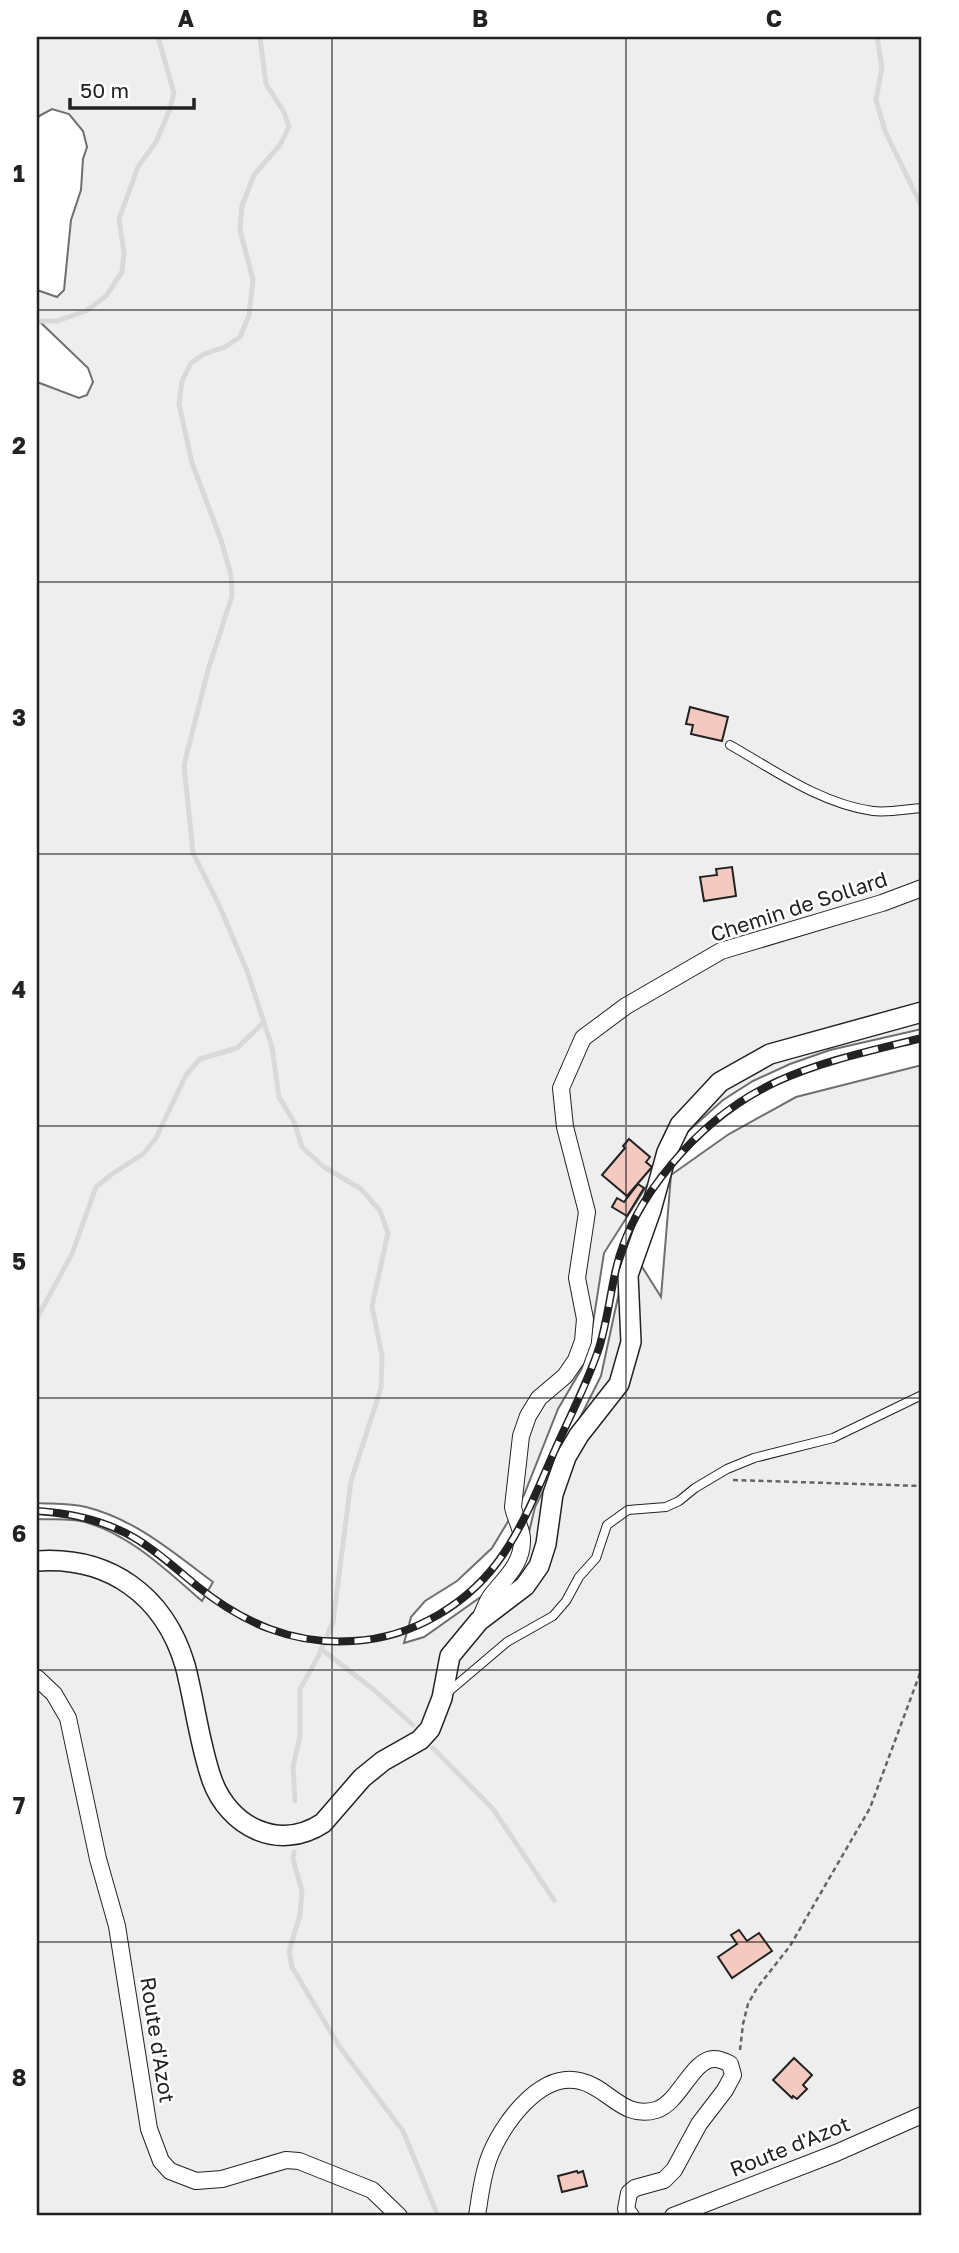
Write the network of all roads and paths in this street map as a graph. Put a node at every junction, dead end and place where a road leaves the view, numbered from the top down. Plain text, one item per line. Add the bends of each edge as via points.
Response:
1 (730, 744) dead end
2 (922, 808) edge
3 (922, 888) edge
4 (922, 1012) edge
5 (922, 1395) edge
6 (709, 1479) junction
7 (922, 1486) edge
8 (37, 1561) edge
9 (479, 1621) junction
10 (922, 1668) edge
11 (37, 1678) edge
12 (442, 1698) junction
13 (730, 2064) junction
14 (922, 2115) edge
15 (399, 2216) edge
16 (478, 2216) edge
17 (631, 2216) edge
18 (673, 2216) edge

1 - 2 lane via 843,804 875,812
3 - 9 street, Chemin de Sollard via 721,951 626,1006 583,1038 561,1088 565,1127 587,1212 577,1278 585,1319 583,1341 565,1376 539,1398 528,1416 521,1436 513,1507 522,1538 519,1558 509,1578 490,1597
4 - 9 street via 770,1055 720,1082 680,1125 628,1275 631,1342 619,1384 566,1457 553,1494 539,1566 525,1587
5 - 6 lane via 833,1438 754,1458
6 - 7 path
6 - 12 lane via 666,1507 628,1510 607,1525 596,1558 553,1616 507,1642
8 - 12 street via 68,1560 99,1568 130,1584 154,1606 176,1640 184,1663 217,1790 243,1822 264,1833 294,1837 323,1824 362,1778 420,1740 436,1718
9 - 12 street via 450,1656
10 - 13 path via 870,1808 790,1947 752,1996 743,2024 742,2048
11 - 15 street, Route d'Azot via 54,1694 68,1718 117,1926 149,2129 162,2161 170,2171 196,2181 299,2161 372,2190
13 - 16 street via 708,2060 672,2101 649,2112 621,2106 579,2080 566,2079 534,2094 517,2109 489,2157
13 - 17 street via 733,2075 674,2170 664,2180 629,2193 626,2209
14 - 18 street, Route d'Azot

